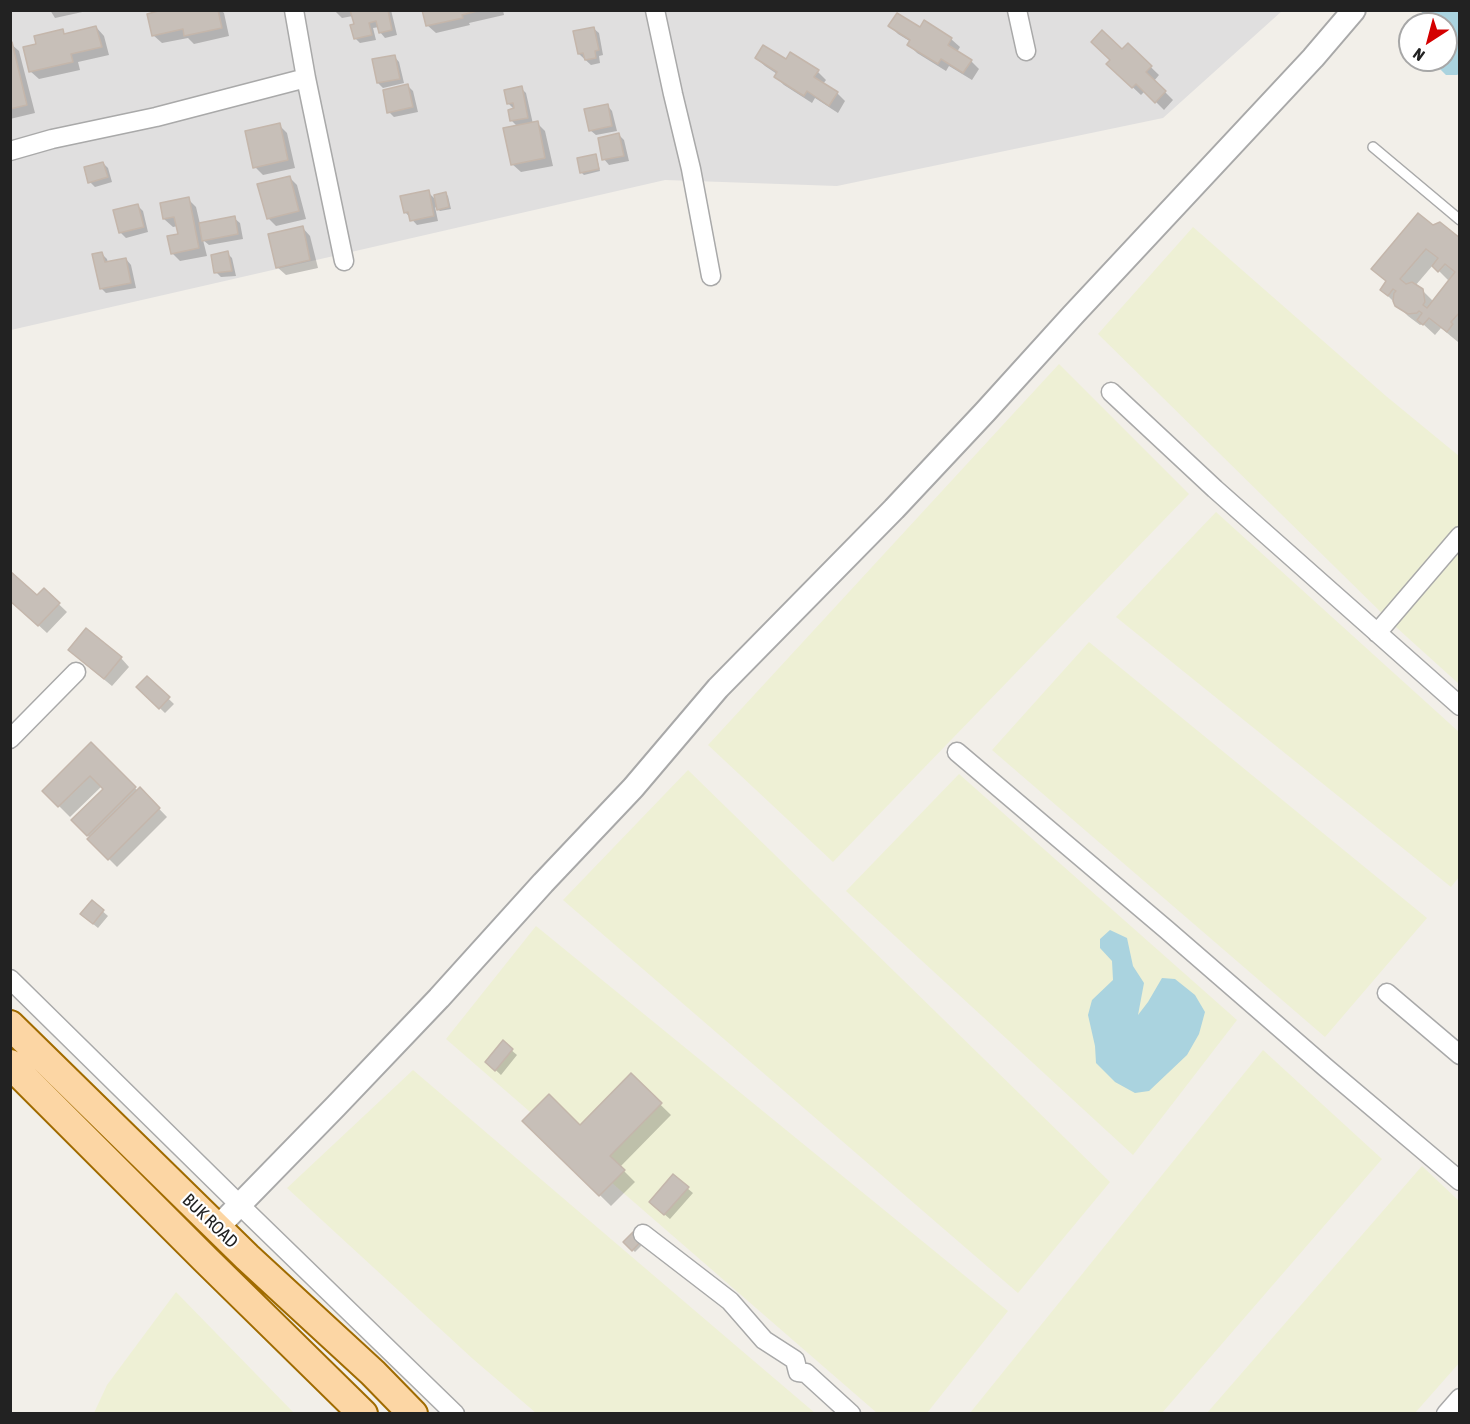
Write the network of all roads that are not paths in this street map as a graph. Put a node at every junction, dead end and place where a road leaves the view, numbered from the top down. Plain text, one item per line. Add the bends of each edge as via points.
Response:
1 (294, 10) edge
2 (654, 10) edge
3 (1017, 10) edge
4 (1354, 10) edge
5 (1026, 51) dead end
6 (306, 78) junction
7 (1373, 147) dead end
8 (10, 151) edge
9 (1460, 220) edge
10 (344, 261) dead end
11 (711, 276) dead end
12 (1111, 392) dead end
13 (1460, 536) edge
14 (1377, 633) junction
15 (76, 672) dead end
16 (1460, 706) edge
17 (10, 739) edge
18 (957, 752) dead end
19 (10, 979) edge
20 (1387, 993) dead end
21 (10, 1025) edge
22 (1460, 1055) edge
23 (10, 1064) edge
24 (1460, 1181) edge
25 (245, 1210) junction
26 (220, 1231) junction
27 (643, 1234) dead end
28 (1460, 1398) edge
29 (363, 1413) edge
30 (413, 1413) edge
31 (455, 1413) edge
32 (851, 1413) edge
33 (1446, 1413) edge

1 - 6 street
2 - 11 street
3 - 5 street
4 - 25 street via 985,412 718,688 633,788
6 - 8 street
6 - 10 street
7 - 9 lane
12 - 14 street
13 - 14 street
14 - 16 street
15 - 17 street
18 - 24 street
19 - 25 street
20 - 22 street
21 - 26 main road, BUK ROAD
23 - 29 main road, BUK ROAD
25 - 26 street
25 - 31 street
26 - 30 main road, BUK ROAD
27 - 32 street via 730,1301 764,1340 795,1360 798,1372 806,1373
28 - 33 street

